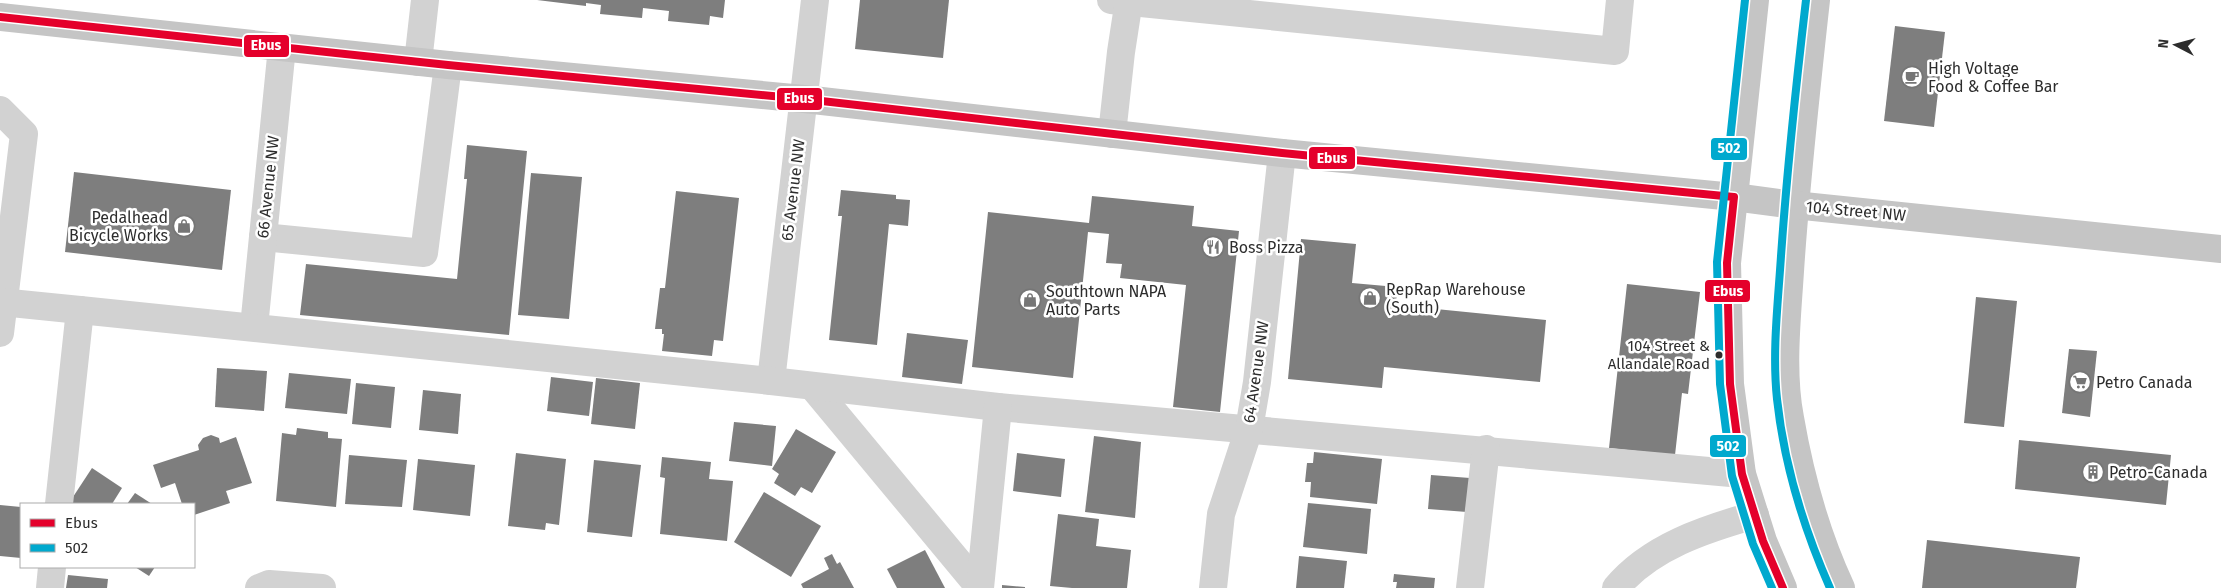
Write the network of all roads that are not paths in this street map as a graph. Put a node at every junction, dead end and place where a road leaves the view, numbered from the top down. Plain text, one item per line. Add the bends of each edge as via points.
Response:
1 (425, 0) edge
2 (815, 0) edge
3 (1620, 0) edge
4 (1755, 0) edge
5 (1816, 0) edge
6 (1123, 1) edge
7 (0, 17) edge
8 (282, 47) junction
9 (418, 62) junction
10 (448, 65) junction
11 (804, 99) junction
12 (0, 110) edge
13 (1112, 134) junction
14 (1282, 153) junction
15 (1734, 197) junction
16 (1794, 205) junction
17 (264, 237) junction
18 (2221, 248) edge
19 (2, 302) edge
20 (80, 310) junction
21 (254, 327) junction
22 (0, 333) edge
23 (771, 381) junction
24 (813, 386) junction
25 (998, 407) junction
26 (1248, 429) junction
27 (1486, 449) junction
28 (1742, 474) junction
29 (59, 503) edge
30 (1755, 515) junction
31 (52, 568) edge
32 (50, 588) edge
33 (259, 588) edge
34 (322, 588) edge
35 (980, 588) edge
36 (1214, 588) edge
37 (1470, 588) edge
38 (1616, 588) edge
39 (1783, 588) edge
40 (1841, 588) edge

1 - 9 street
2 - 11 street, 65 Avenue NW
3 - 6 street via 1615,51
4 - 15 main road
5 - 16 main road
6 - 13 street
7 - 8 main road, 104 Street NW
8 - 9 main road, 104 Street NW
8 - 17 street, 66 Avenue NW
9 - 10 main road, 104 Street NW
10 - 11 main road, 104 Street NW
10 - 17 street via 424,253
11 - 13 main road, 104 Street NW
11 - 23 street, 65 Avenue NW
12 - 19 street via 24,134
13 - 14 main road, 104 Street NW
14 - 15 main road, 104 Street NW
14 - 26 street, 64 Avenue NW via 1257,382
15 - 16 main road, 104 Street NW
15 - 28 main road via 1727,263 1730,384
16 - 18 main road, 104 Street NW
16 - 40 main road via 1786,370 1789,417 1810,506
17 - 21 street, 66 Avenue NW
19 - 20 street
19 - 22 street
20 - 21 street
20 - 29 street
21 - 23 street
23 - 24 street
24 - 25 street
24 - 35 street
25 - 26 street
25 - 35 street
26 - 27 street
26 - 36 street, 64 Avenue NW via 1221,514
27 - 28 street
27 - 37 street
28 - 30 main road
30 - 38 street via 1718,526 1656,553
30 - 39 main road
31 - 32 street
33 - 34 street via 269,584

